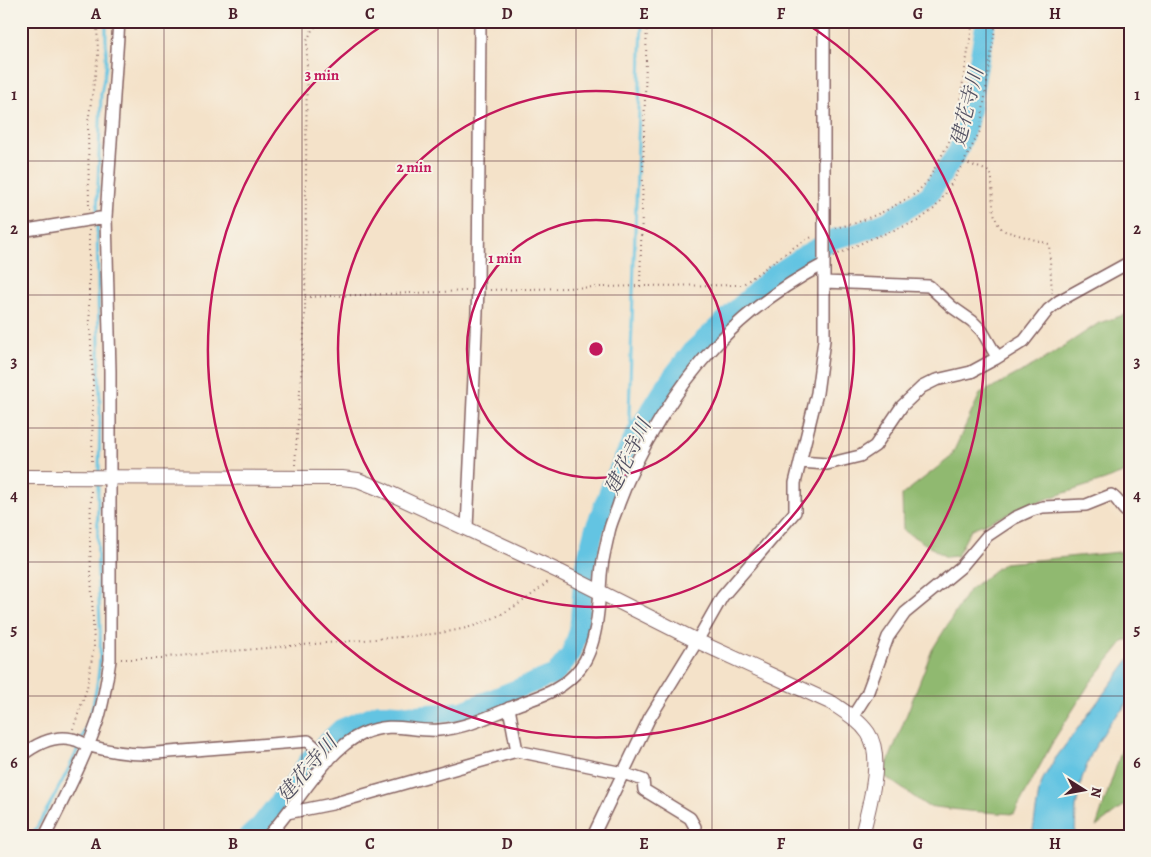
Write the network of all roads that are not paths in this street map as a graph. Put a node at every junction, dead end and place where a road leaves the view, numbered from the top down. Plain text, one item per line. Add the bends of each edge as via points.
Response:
1 (120, 21) edge
2 (480, 21) edge
3 (824, 21) edge
4 (106, 217) junction
5 (21, 231) edge
6 (1130, 262) edge
7 (824, 264) junction
8 (824, 282) junction
9 (997, 358) junction
10 (800, 462) junction
11 (21, 477) edge
12 (110, 478) junction
13 (1130, 514) edge
14 (467, 528) junction
15 (598, 591) junction
16 (697, 641) junction
17 (509, 708) junction
18 (853, 716) junction
19 (88, 746) junction
20 (517, 751) junction
21 (21, 756) edge
22 (329, 760) junction
23 (623, 772) junction
24 (287, 813) junction
25 (695, 826) dead end
26 (45, 836) edge
27 (268, 836) edge
28 (593, 836) edge
29 (862, 836) edge

1 - 4 street
2 - 14 street via 478,290
3 - 7 street
4 - 5 street
4 - 12 street
6 - 9 street via 1055,304 1024,340
7 - 8 street
7 - 15 street via 794,280 753,311 716,345 683,386 646,442 626,483 610,530
8 - 9 street via 929,286 982,331
8 - 10 street via 824,340 817,392
9 - 10 street via 971,372 936,380 922,387 902,406 874,446 860,456 828,464
10 - 16 street via 795,483 795,512 722,597
11 - 12 street
12 - 14 street via 358,480
12 - 19 street via 110,660 98,720
13 - 18 street via 1111,495 1086,505 1032,510 987,536 961,567 905,613 888,637 866,694
14 - 15 street
15 - 16 street
15 - 17 street via 591,648 581,667 553,690
16 - 18 street via 832,703
16 - 23 street via 649,719
17 - 20 street
17 - 22 street via 460,727 436,730 395,726 379,728 360,735
18 - 29 street via 869,734 875,750 874,775
19 - 21 street via 60,738 30,748
19 - 22 street via 121,754 144,754 308,741
19 - 26 street
20 - 23 street
20 - 24 street via 332,804
22 - 24 street
23 - 25 street via 643,780 644,790 690,818
23 - 28 street
24 - 27 street

